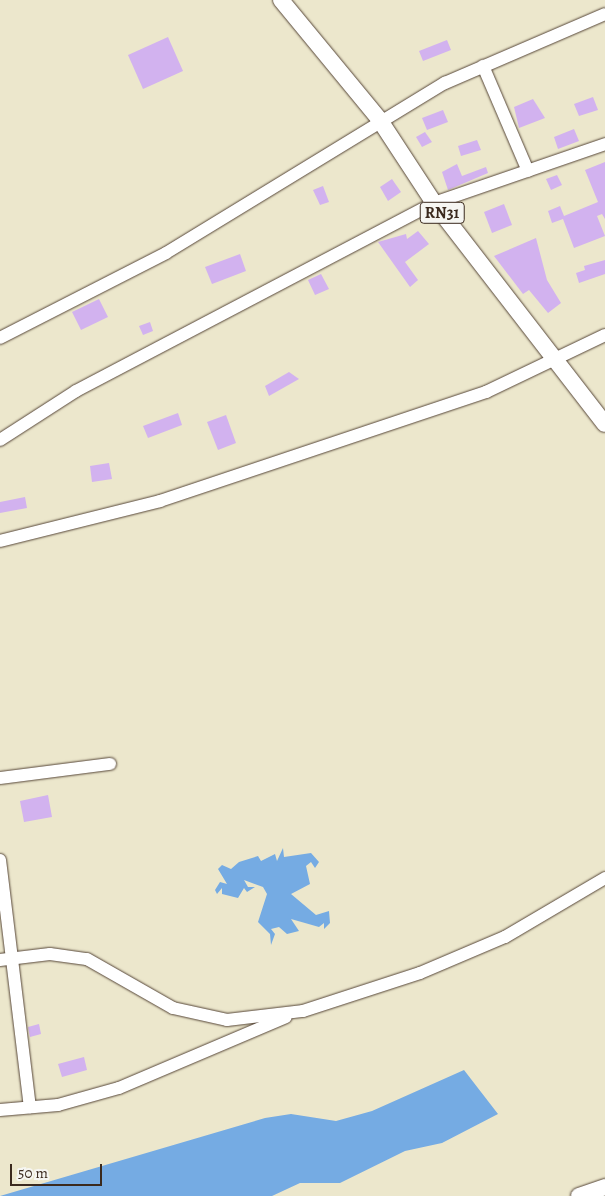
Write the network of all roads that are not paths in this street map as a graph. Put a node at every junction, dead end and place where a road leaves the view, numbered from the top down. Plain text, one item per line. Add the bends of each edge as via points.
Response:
1 (281, 0) edge
2 (605, 14) edge
3 (483, 66) junction
4 (379, 120) junction
5 (605, 144) edge
6 (528, 171) junction
7 (434, 204) junction
8 (605, 335) edge
9 (0, 338) edge
10 (555, 357) junction
11 (605, 424) edge
12 (0, 440) edge
13 (0, 541) edge
14 (110, 764) dead end
15 (0, 778) edge
16 (0, 860) edge
17 (605, 878) edge
18 (605, 885) edge
19 (588, 890) junction
20 (14, 959) junction
21 (0, 960) edge
22 (303, 1011) junction
23 (30, 1107) junction
24 (0, 1110) edge
25 (605, 1187) edge
26 (579, 1196) edge

1 - 4 main road, RN31
2 - 3 street
3 - 4 street
3 - 6 street
4 - 7 main road, RN31
4 - 9 street via 166,254
5 - 6 street
6 - 7 street
7 - 10 main road, RN31
7 - 12 street via 76,391
8 - 10 street
10 - 11 main road, RN31
10 - 13 street via 486,392 160,501
14 - 15 street
16 - 20 street
17 - 19 street
18 - 19 street
19 - 22 street via 505,937 429,969
20 - 21 street
20 - 22 street via 50,954 87,959 174,1008 226,1020
20 - 23 street
22 - 23 street via 119,1088 85,1099
23 - 24 street
25 - 26 main road

